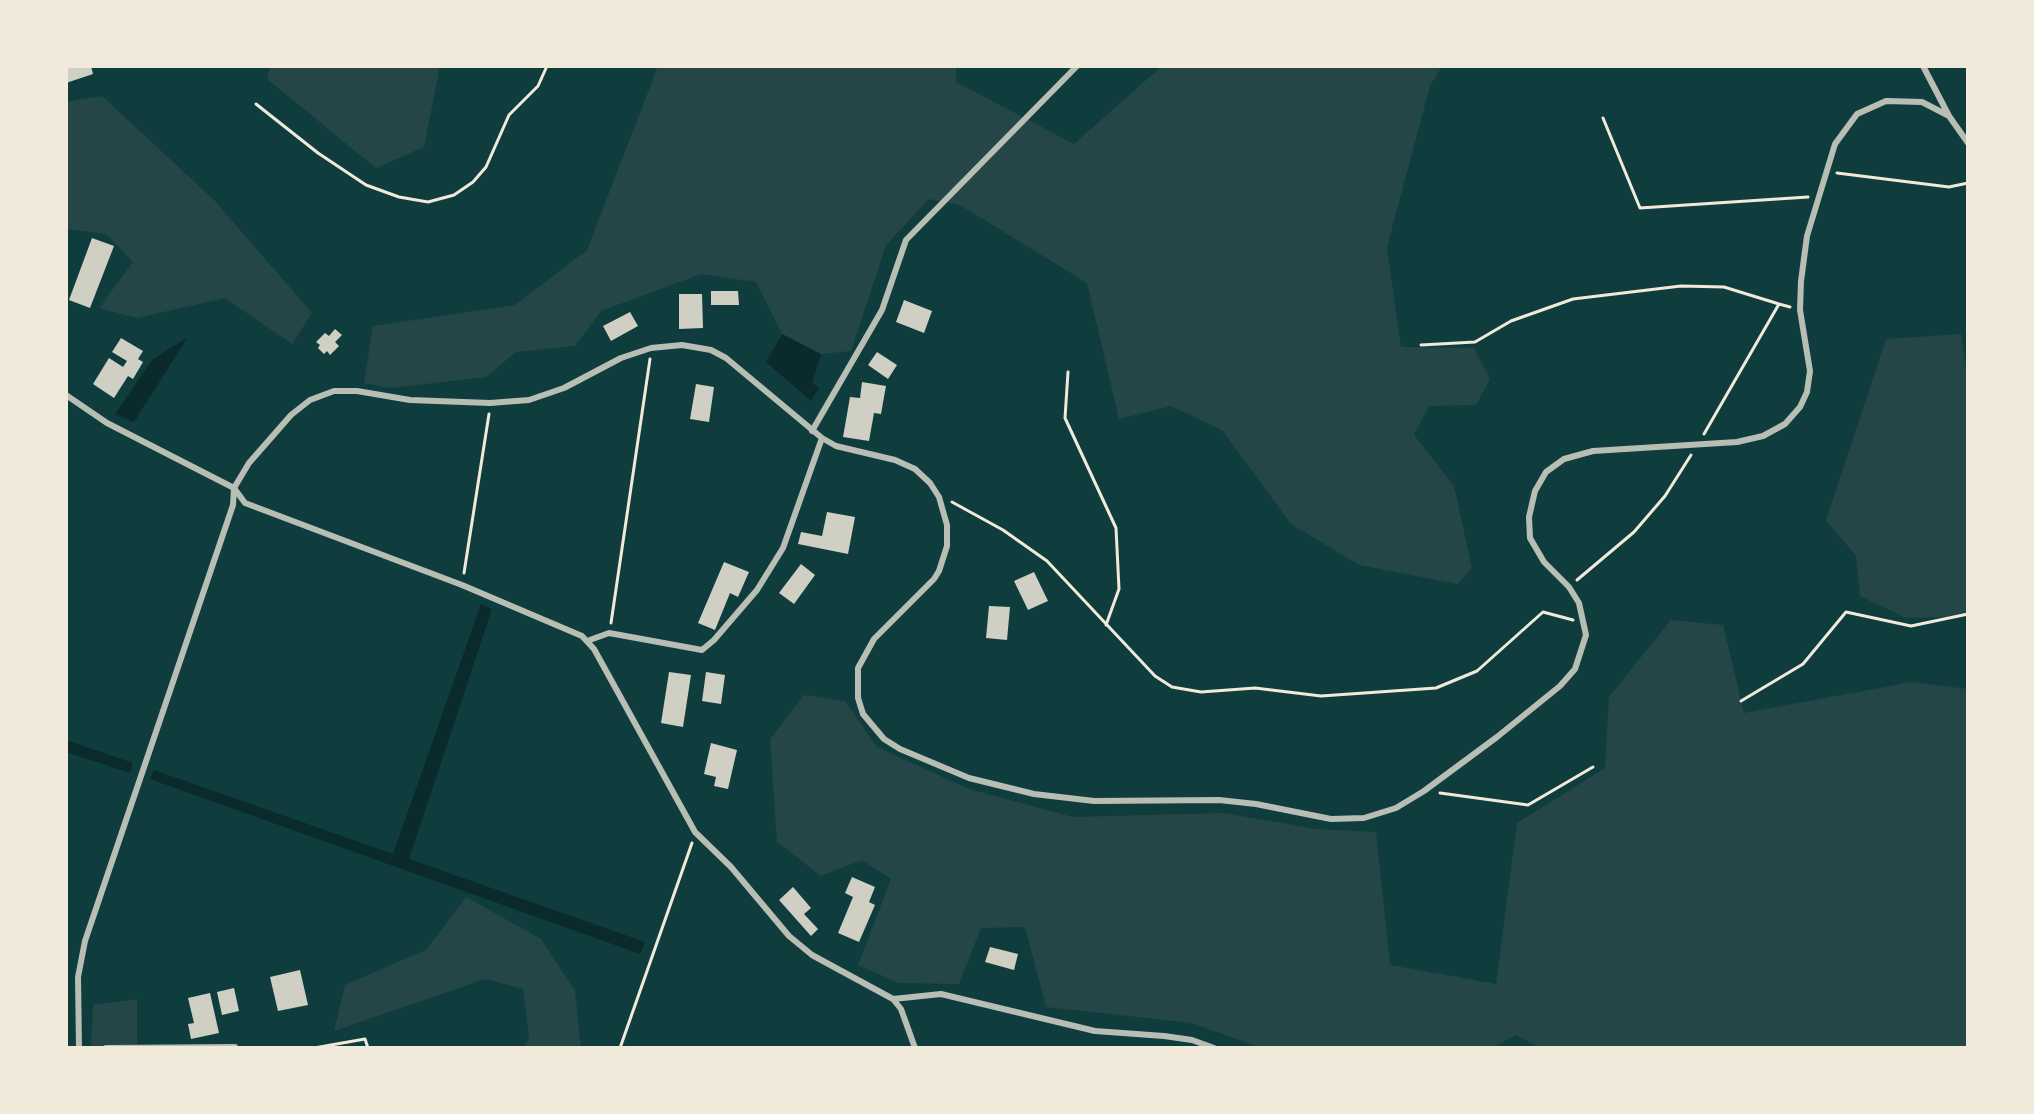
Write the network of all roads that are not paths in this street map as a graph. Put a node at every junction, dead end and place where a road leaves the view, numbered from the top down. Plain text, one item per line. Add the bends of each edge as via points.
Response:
1 (1077, 66) edge
2 (1923, 66) edge
3 (1949, 116) junction
4 (1968, 143) edge
5 (66, 394) edge
6 (812, 431) junction
7 (822, 438) junction
8 (234, 488) junction
9 (588, 641) junction
10 (893, 999) junction
11 (235, 1047) edge
12 (79, 1048) edge
13 (106, 1048) edge
14 (915, 1048) edge
15 (1214, 1048) edge

1 - 6 street via 906,240 882,310
2 - 3 street
3 - 4 street
3 - 7 street via 1922,102 1886,101 1857,114 1835,144 1807,236 1801,281 1800,310 1810,371 1807,392 1785,424 1763,436 1737,442 1593,451 1564,459 1546,472 1530,517 1530,538 1544,562 1579,603 1584,620 1583,649 1575,669 1497,737 1424,791 1396,808 1364,818 1331,819 1219,800 1094,801 1034,794 969,778 900,749 872,728 863,714 858,698 858,668 874,639 939,571 947,546 947,525 939,497 915,470 895,460 836,446
5 - 8 street via 106,423
6 - 7 street
6 - 8 street via 726,358 711,350 682,345 651,348 529,400 410,400 334,391 310,400 291,415 249,463
7 - 9 street via 783,548 757,590 714,640 702,650 609,633
8 - 9 street via 245,503 462,585
8 - 12 street via 233,505 84,941 78,977
9 - 10 street via 696,832 789,936 812,956
10 - 14 street via 901,1009
10 - 15 street via 941,994 1095,1031 1164,1036
11 - 13 street

